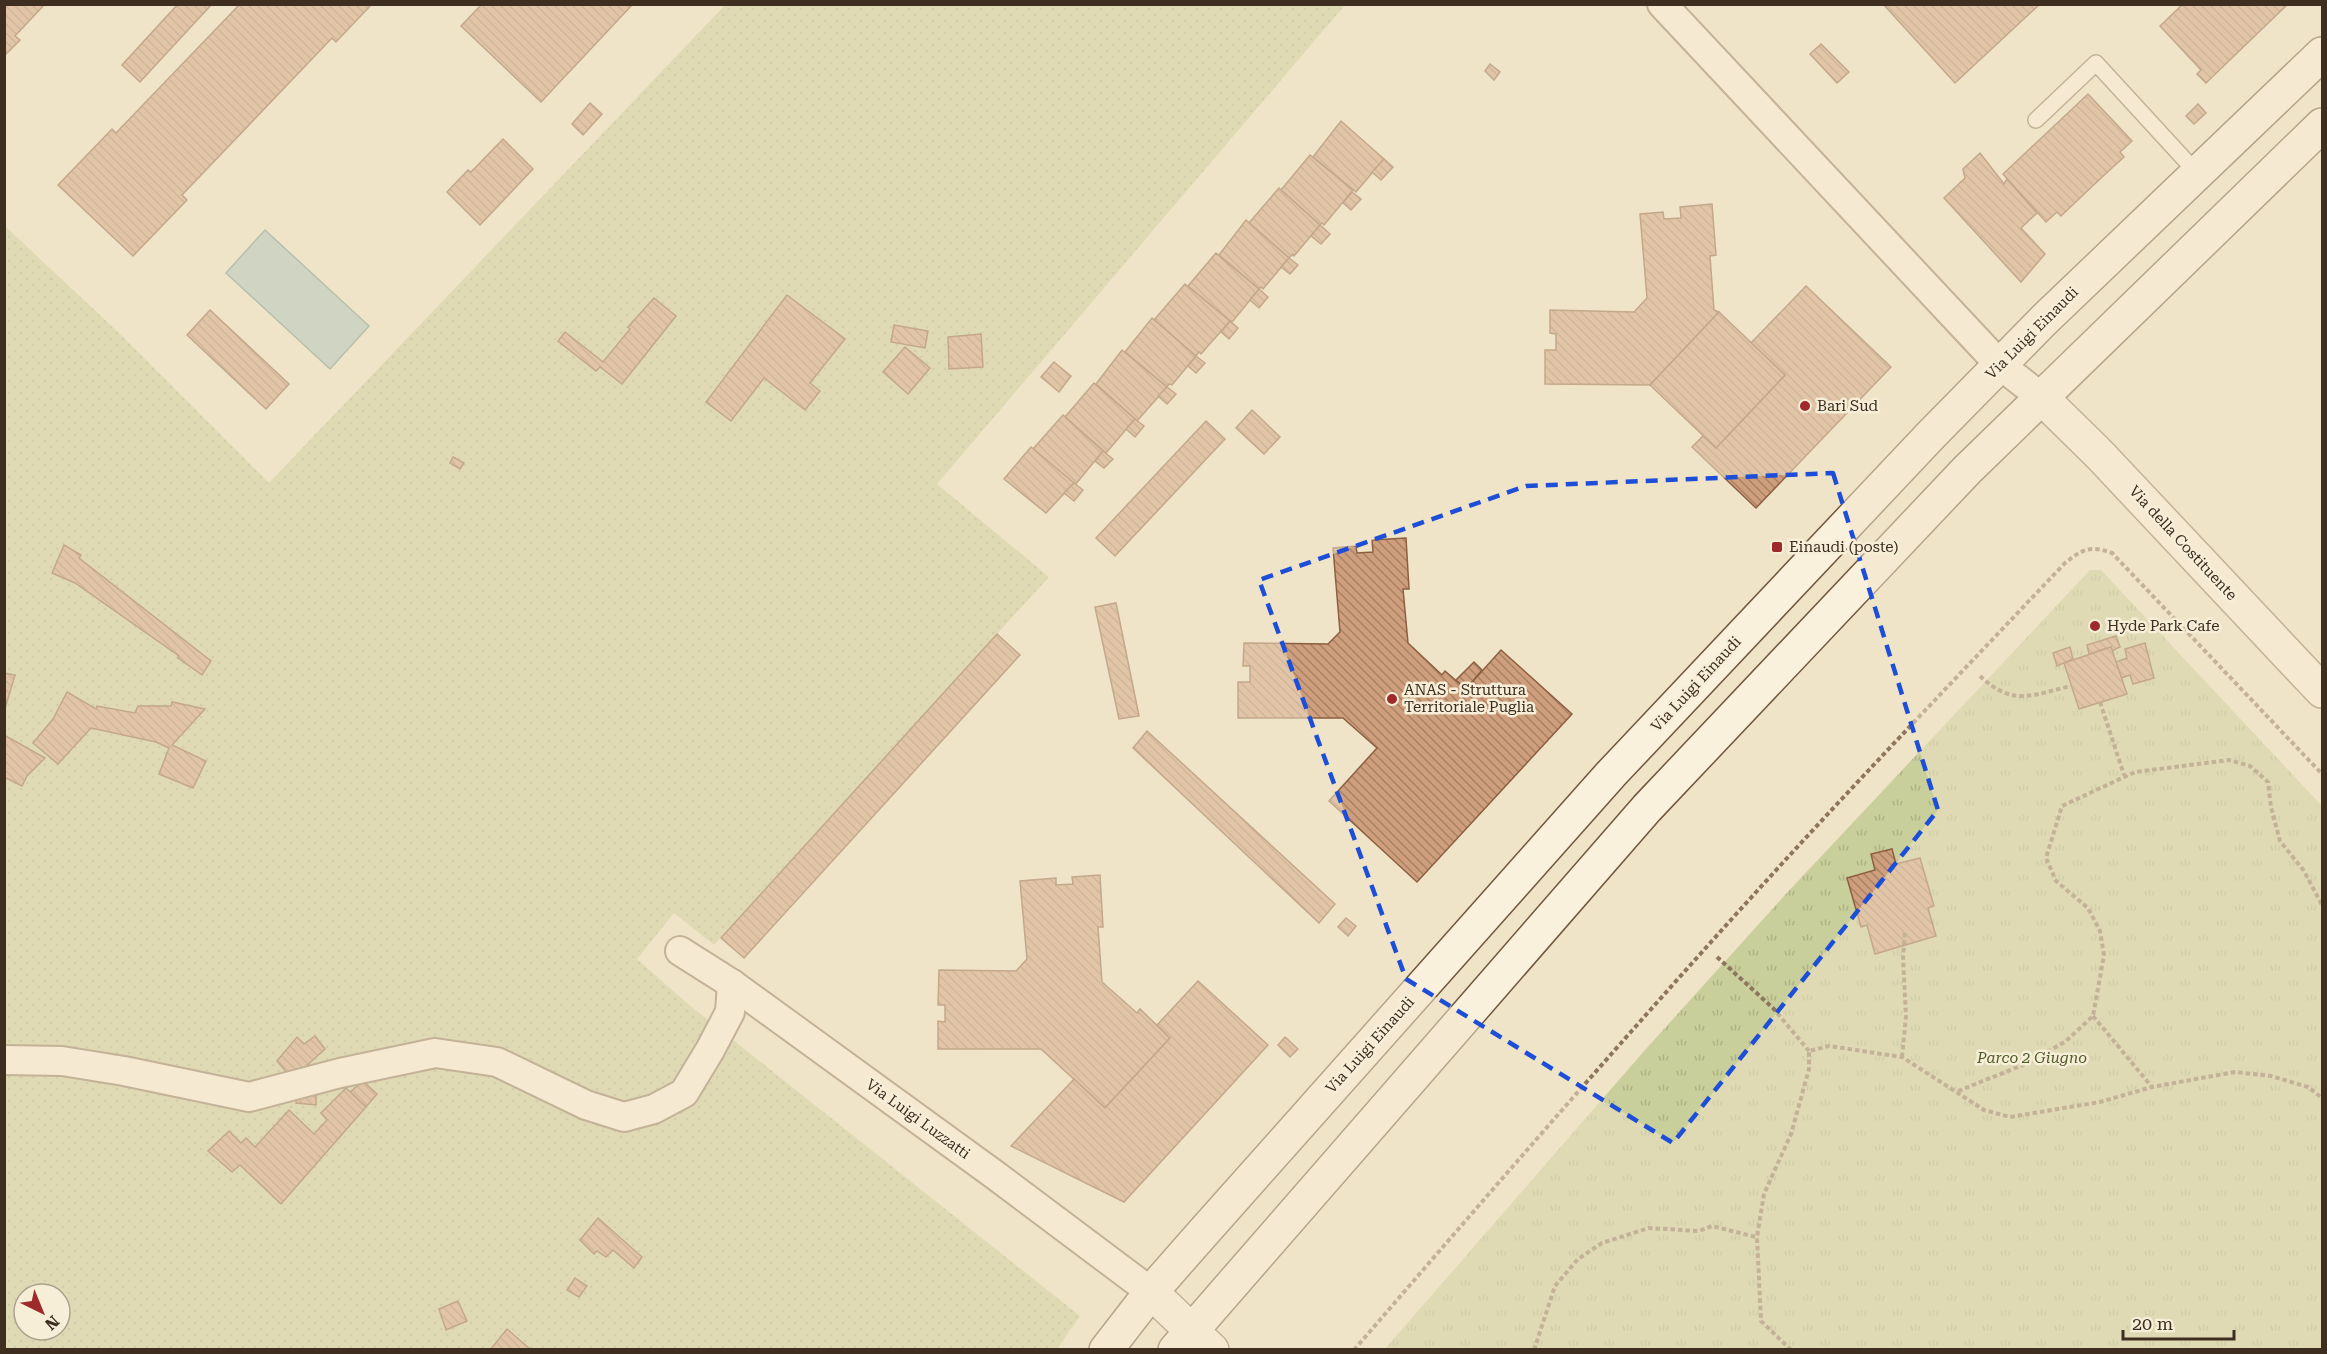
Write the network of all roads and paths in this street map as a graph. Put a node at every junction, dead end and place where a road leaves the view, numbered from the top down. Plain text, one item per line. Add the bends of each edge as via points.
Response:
1 (1662, 4) edge
2 (2322, 54) edge
3 (2036, 120) dead end
4 (2322, 124) edge
5 (2197, 173) junction
6 (2000, 365) junction
7 (2041, 397) junction
8 (1980, 676) dead end
9 (2071, 686) dead end
10 (2322, 691) edge
11 (2100, 702) dead end
12 (2322, 774) edge
13 (2124, 775) junction
14 (2322, 905) edge
15 (1905, 930) dead end
16 (680, 951) dead end
17 (1717, 957) dead end
18 (732, 984) junction
19 (2093, 1016) junction
20 (1809, 1051) junction
21 (1902, 1057) junction
22 (4, 1060) edge
23 (2152, 1087) junction
24 (1957, 1092) junction
25 (2322, 1098) edge
26 (1756, 1237) junction
27 (1151, 1292) junction
28 (1193, 1343) edge
29 (1106, 1350) edge
30 (1354, 1350) edge
31 (1534, 1350) edge
32 (1791, 1350) edge

1 - 6 street
2 - 5 main road, Via Luigi Einaudi
3 - 5 lane via 2096,63
4 - 7 main road
5 - 6 main road, Via Luigi Einaudi
6 - 7 street
6 - 27 main road, Via Luigi Einaudi via 1611,774
7 - 10 main road, Via della Costituente
7 - 28 main road via 1647,808
8 - 9 path via 2001,693 2019,696
11 - 13 path
12 - 30 path via 2112,553 2098,548 2082,550 2065,562 1748,901
13 - 14 path via 2229,760 2250,766 2268,782 2280,841 2304,871
13 - 19 path via 2062,806 2046,858 2056,881 2088,908 2100,931 2104,955
15 - 21 path via 1902,958 1906,1016
16 - 18 street, Via Luigi Luzzatti
17 - 20 path via 1773,1008
18 - 22 street via 730,1012 684,1093 654,1109 624,1117 586,1105 497,1062 435,1053 249,1097 93,1066
18 - 27 street, Via Luigi Luzzatti
19 - 23 path
19 - 24 path via 2066,1041 2028,1063
20 - 21 path via 1830,1046
20 - 26 path via 1809,1069 1791,1134 1764,1194
21 - 24 path
23 - 24 path via 2100,1102 2010,1117 1984,1110
23 - 25 path via 2235,1072 2271,1076 2308,1087
26 - 31 path via 1712,1226 1699,1231 1649,1228 1602,1243 1578,1259 1555,1286
26 - 32 path via 1761,1321
27 - 28 main road
27 - 29 main road, Via Luigi Einaudi

